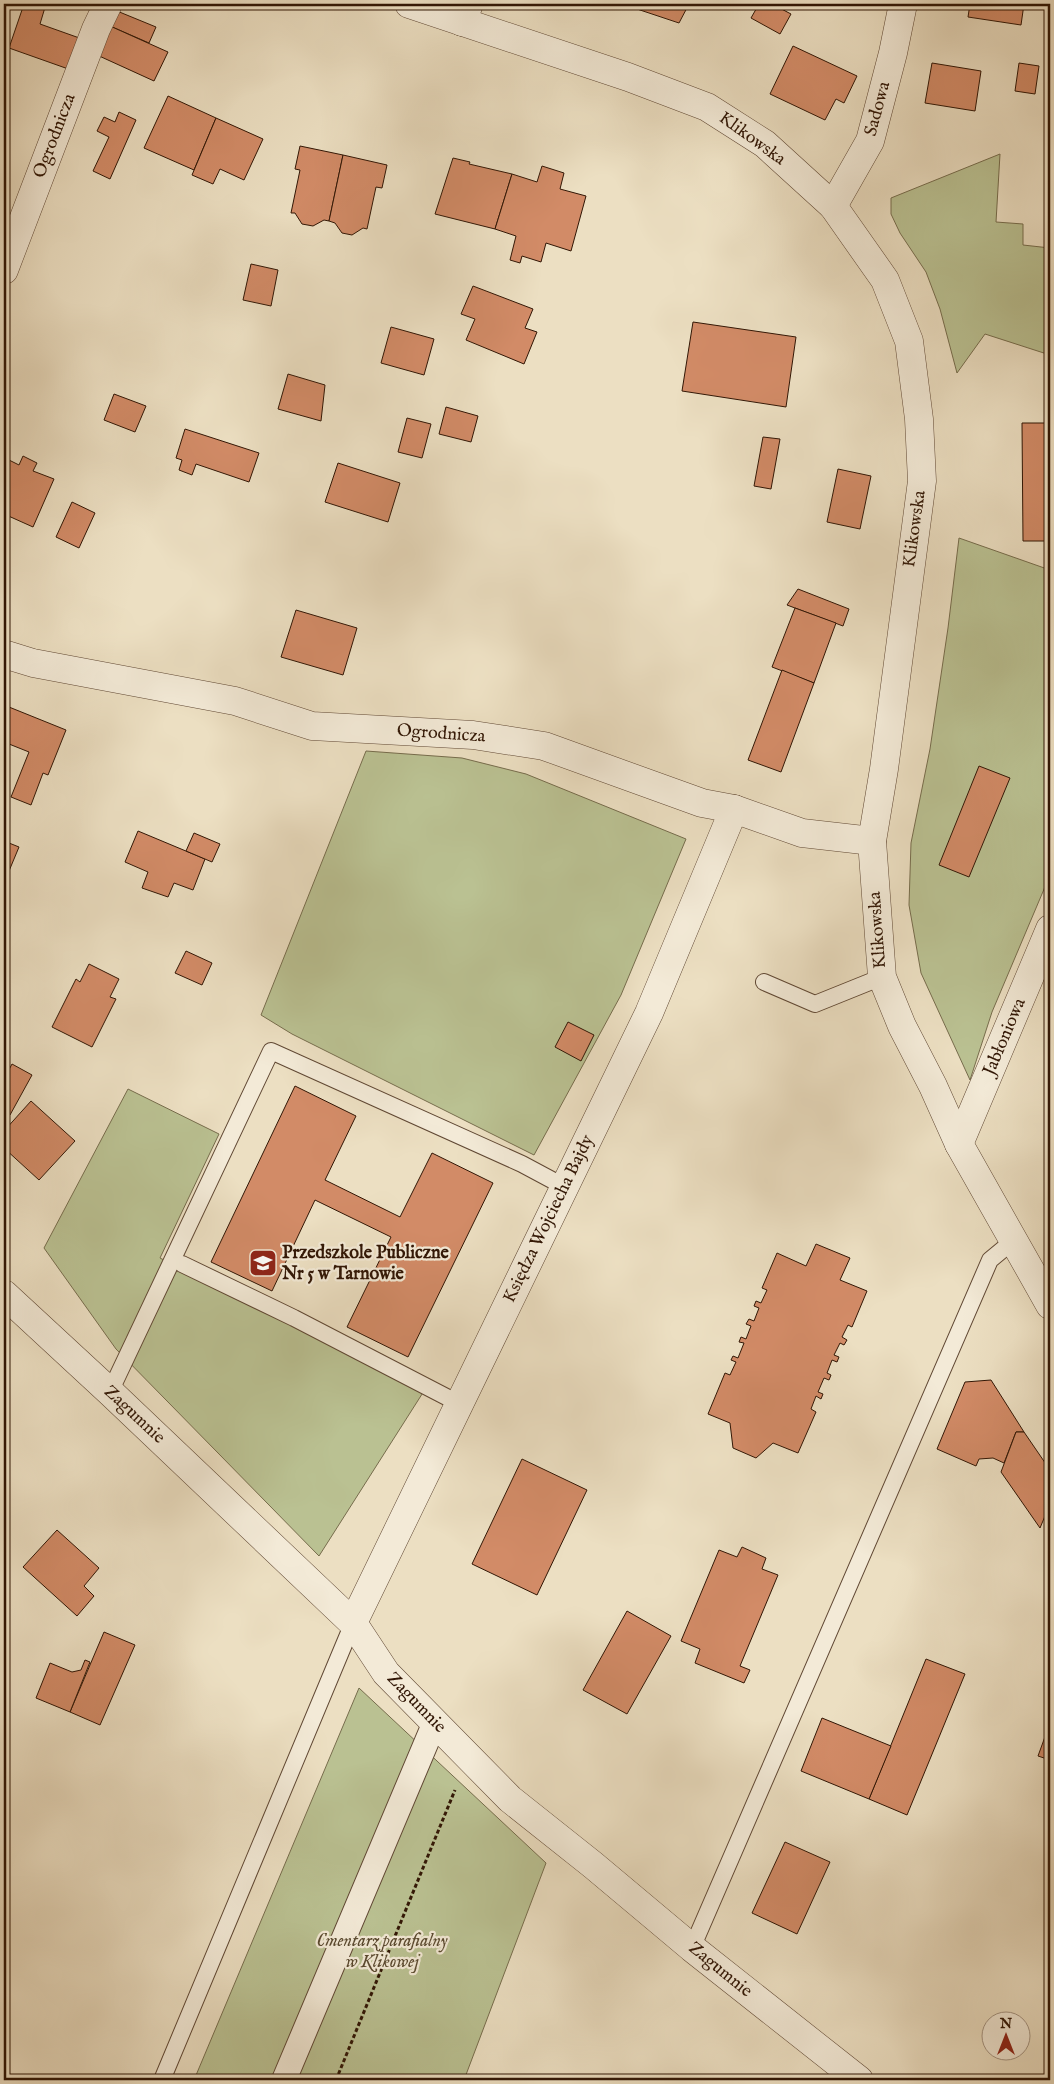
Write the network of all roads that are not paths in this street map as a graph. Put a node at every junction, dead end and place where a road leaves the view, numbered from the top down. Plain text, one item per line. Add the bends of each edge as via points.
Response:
1 (108, 4) edge
2 (409, 4) edge
3 (904, 4) edge
4 (466, 13) edge
5 (833, 206) junction
6 (4, 270) edge
7 (4, 654) edge
8 (734, 809) junction
9 (872, 841) junction
10 (1050, 929) edge
11 (882, 978) junction
12 (764, 982) dead end
13 (959, 1144) junction
14 (565, 1186) junction
15 (1013, 1241) junction
16 (182, 1264) dead end
17 (4, 1294) edge
18 (1050, 1305) edge
19 (110, 1392) junction
20 (460, 1404) junction
21 (353, 1622) junction
22 (435, 1722) junction
23 (692, 1948) junction
24 (162, 2080) edge
25 (284, 2080) edge
26 (859, 2080) edge

1 - 6 street, Ogrodnicza
2 - 4 street, Klikowska
3 - 5 street, Sadowa via 870,141
4 - 5 street, Klikowska via 707,107 765,144
5 - 9 street, Klikowska via 885,280 909,341 919,419 922,481
7 - 8 street, Ogrodnicza via 33,663 236,701 312,726 473,735 544,746 702,803
8 - 9 street, Ogrodnicza via 802,833
8 - 14 street, Księdza Wojciecha Bajdy via 649,1014
9 - 11 street, Klikowska
10 - 13 street, Jabłoniowa
11 - 12 lane via 815,1004
11 - 13 street, Klikowska
13 - 15 street, Klikowska
14 - 19 lane via 271,1051
14 - 20 street, Księdza Wojciecha Bajdy
15 - 18 street, Klikowska
15 - 23 lane via 990,1260
16 - 20 lane
17 - 19 street, Zagumnie
19 - 21 street, Zagumnie
20 - 21 street, Księdza Wojciecha Bajdy
21 - 22 street, Zagumnie via 386,1673
21 - 24 lane
22 - 23 street, Zagumnie via 510,1799
22 - 25 street
23 - 26 street, Zagumnie

